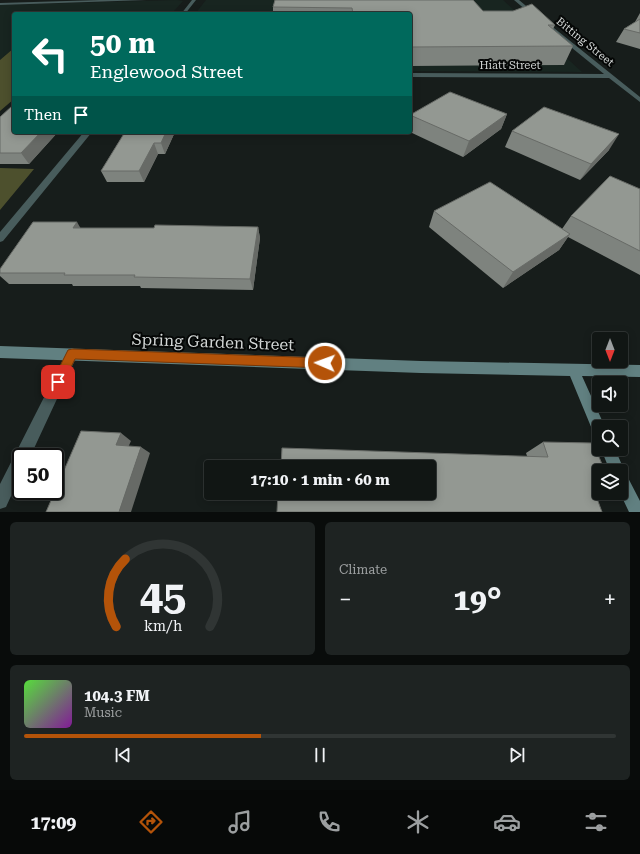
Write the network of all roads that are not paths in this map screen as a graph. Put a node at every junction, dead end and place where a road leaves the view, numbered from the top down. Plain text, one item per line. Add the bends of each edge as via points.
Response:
1 (146, 0) edge
2 (194, 0) edge
3 (516, 0) edge
4 (0, 4) edge
5 (185, 12) edge
6 (538, 17) edge
7 (543, 21) edge
8 (412, 75) edge
9 (611, 76) junction
10 (640, 100) edge
11 (86, 134) edge
12 (0, 239) edge
13 (0, 352) edge
14 (72, 354) junction
15 (573, 369) junction
16 (640, 370) edge
17 (595, 420) edge
18 (26, 448) edge
19 (12, 476) edge
20 (628, 493) edge
21 (0, 501) edge
22 (637, 512) edge

1 - 4 street
2 - 5 street
3 - 6 street, Bitting Street
7 - 9 street, Bitting Street
8 - 9 street, Hiatt Street
9 - 10 street, Bitting Street
11 - 12 street
13 - 14 main road, Spring Garden Street
14 - 15 main road, Spring Garden Street
14 - 18 street
15 - 16 main road, Spring Garden Street
15 - 17 main road
19 - 21 street
20 - 22 main road

